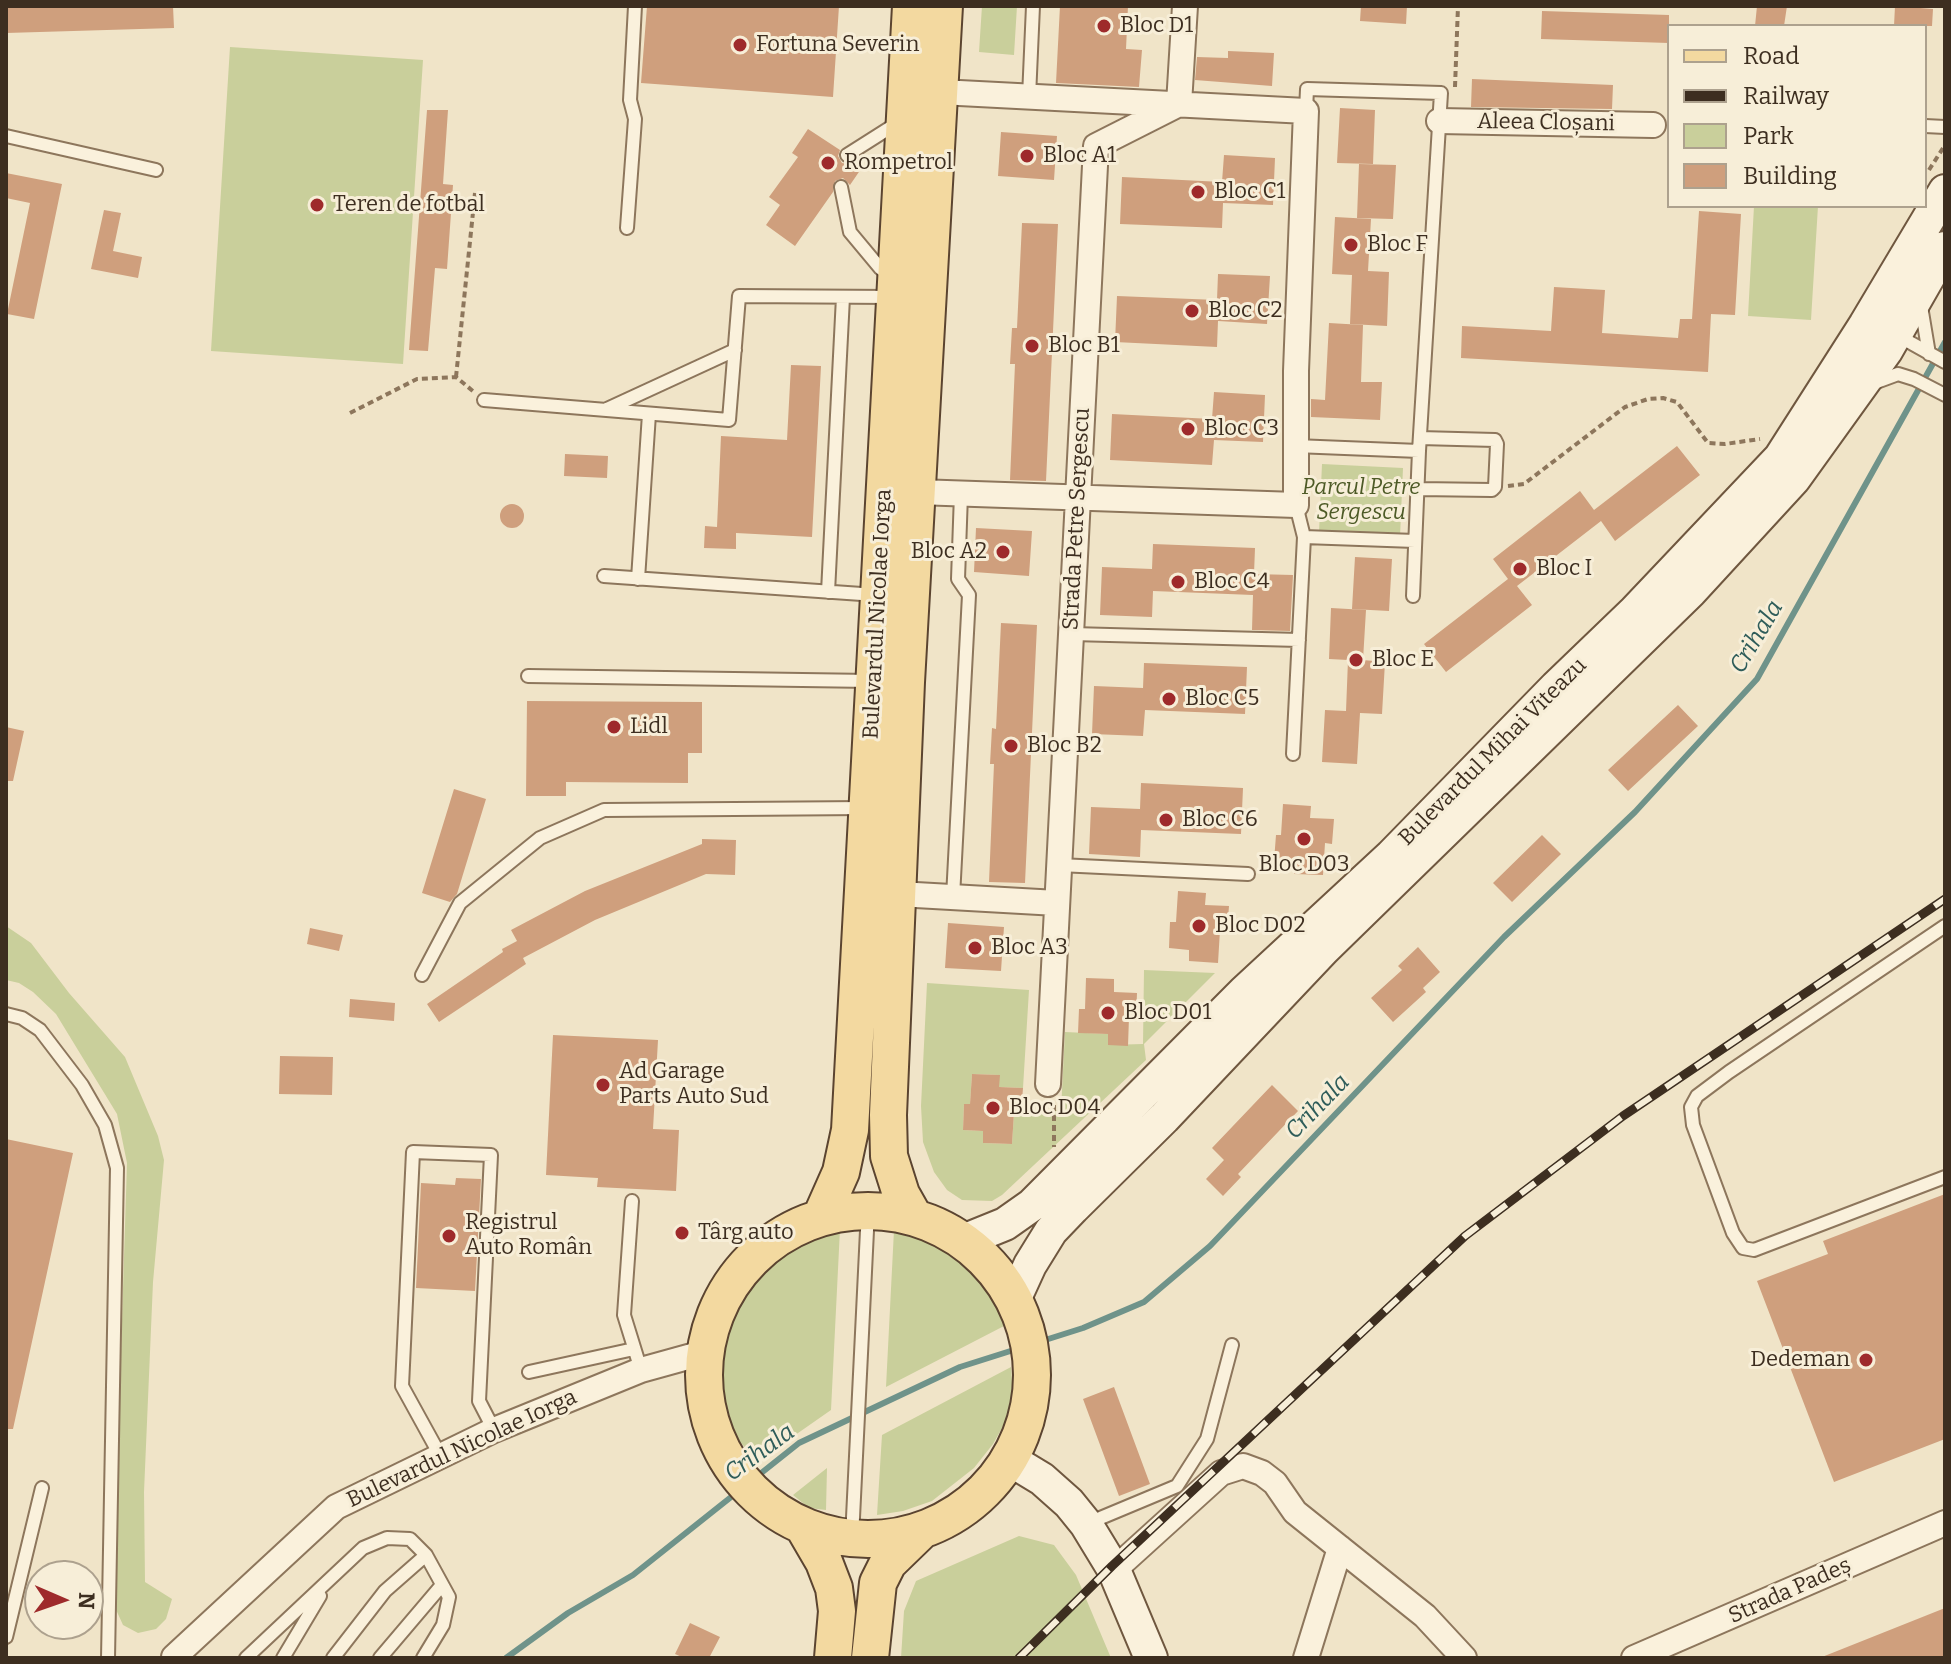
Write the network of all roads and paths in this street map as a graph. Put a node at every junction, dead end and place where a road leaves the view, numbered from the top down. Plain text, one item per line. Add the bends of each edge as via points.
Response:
1 (635, 6) edge
2 (911, 6) edge
3 (944, 6) edge
4 (1033, 6) edge
5 (1185, 6) edge
6 (1458, 6) edge
7 (940, 92) junction
8 (1029, 97) junction
9 (1179, 104) junction
10 (1306, 111) junction
11 (905, 118) junction
12 (1447, 122) junction
13 (1653, 125) dead end
14 (6, 136) edge
15 (1945, 145) edge
16 (847, 155) dead end
17 (156, 170) dead end
18 (1927, 174) edge
19 (841, 187) dead end
20 (1945, 191) edge
21 (475, 193) dead end
22 (627, 228) dead end
23 (1945, 248) edge
24 (895, 288) junction
25 (1922, 290) junction
26 (843, 297) junction
27 (1880, 335) junction
28 (735, 350) junction
29 (1929, 354) junction
30 (1945, 362) edge
31 (456, 377) junction
32 (1914, 379) junction
33 (1856, 394) junction
34 (1945, 395) edge
35 (484, 400) joint
36 (604, 410) junction
37 (350, 413) dead end
38 (649, 414) junction
39 (1766, 430) dead end
40 (1760, 439) junction
41 (1420, 444) junction
42 (1295, 446) junction
43 (1750, 450) dead end
44 (1495, 487) junction
45 (1418, 489) junction
46 (917, 492) junction
47 (961, 494) junction
48 (1078, 497) junction
49 (1296, 505) junction
50 (1304, 537) junction
51 (1415, 541) junction
52 (604, 576) dead end
53 (638, 579) junction
54 (828, 592) junction
55 (879, 595) junction
56 (1413, 596) dead end
57 (1072, 634) junction
58 (1299, 640) junction
59 (1600, 662) junction
60 (528, 676) dead end
61 (890, 682) junction
62 (1293, 754) dead end
63 (868, 808) junction
64 (1059, 865) junction
65 (1248, 874) dead end
66 (898, 894) junction
67 (953, 897) junction
68 (1057, 903) junction
69 (1945, 926) edge
70 (1317, 940) junction
71 (422, 975) dead end
72 (6, 1014) edge
73 (1048, 1084) joint
74 (1067, 1170) junction
75 (1945, 1177) edge
76 (632, 1201) dead end
77 (868, 1210) junction
78 (821, 1217) junction
79 (914, 1217) junction
80 (963, 1241) junction
81 (1017, 1306) junction
82 (1232, 1345) dead end
83 (706, 1352) junction
84 (637, 1359) junction
85 (529, 1372) dead end
86 (494, 1430) junction
87 (440, 1455) junction
88 (1009, 1459) junction
89 (42, 1488) dead end
90 (1945, 1523) edge
91 (1086, 1524) junction
92 (803, 1526) junction
93 (924, 1529) junction
94 (852, 1538) junction
95 (1340, 1548) junction
96 (426, 1555) junction
97 (1114, 1570) junction
98 (329, 1582) junction
99 (442, 1585) junction
100 (6, 1637) edge
101 (1672, 1651) edge
102 (108, 1658) edge
103 (174, 1658) edge
104 (246, 1658) edge
105 (283, 1658) edge
106 (333, 1658) edge
107 (380, 1658) edge
108 (423, 1658) edge
109 (833, 1658) edge
110 (870, 1658) edge
111 (1151, 1658) edge
112 (1306, 1658) edge
113 (1464, 1658) edge
114 (1634, 1658) edge

1 - 22 lane via 630,100 635,119
2 - 11 main road, Bulevardul Nicolae Iorga
3 - 7 main road, Bulevardul Nicolae Iorga
4 - 8 lane
5 - 9 street
6 - 12 path
7 - 8 street
7 - 46 main road, Bulevardul Nicolae Iorga
8 - 9 street
9 - 10 street
9 - 48 street, Strada Petre Sergescu via 1096,146
10 - 12 lane via 1307,89 1441,93
10 - 42 street
11 - 16 lane
11 - 24 main road, Bulevardul Nicolae Iorga
12 - 13 street, Aleea Cloșani
12 - 41 lane
14 - 17 lane
15 - 18 path
19 - 24 lane via 850,232
20 - 27 main road, Bulevardul Mihai Viteazu
21 - 31 path
23 - 25 main road, Bulevardul Mihai Viteazu
24 - 26 lane
24 - 55 main road, Bulevardul Nicolae Iorga
25 - 27 main road, Bulevardul Mihai Viteazu
25 - 29 lane via 1920,310
26 - 28 lane via 739,296
26 - 54 lane
27 - 29 lane
27 - 32 lane
27 - 33 main road, Bulevardul Mihai Viteazu
27 - 59 main road, Bulevardul Mihai Viteazu via 1780,458 1635,611
28 - 36 lane
28 - 38 lane via 729,420
29 - 30 lane
31 - 35 path
31 - 37 path via 417,379
32 - 33 lane via 1898,374
32 - 34 lane
33 - 59 main road, Bulevardul Mihai Viteazu via 1794,479 1691,591
35 - 36 lane
36 - 38 lane
38 - 53 lane
39 - 40 path
40 - 43 path
40 - 44 path via 1708,443 1677,402 1648,399 1625,407 1524,484
41 - 42 lane
41 - 44 lane via 1495,440
41 - 45 lane
42 - 49 street
44 - 45 lane
45 - 51 lane
46 - 47 street
46 - 61 main road, Bulevardul Nicolae Iorga
47 - 48 street
47 - 67 lane via 958,579 969,595
48 - 49 street
48 - 57 street, Strada Petre Sergescu
49 - 50 lane
50 - 51 lane
50 - 58 lane
51 - 56 lane
52 - 53 lane
53 - 54 lane
54 - 55 lane
55 - 61 main road, Bulevardul Nicolae Iorga
57 - 58 lane
57 - 64 street, Strada Petre Sergescu
58 - 62 lane
59 - 70 main road, Bulevardul Mihai Viteazu
60 - 61 lane
61 - 63 main road, Bulevardul Nicolae Iorga
61 - 66 main road, Bulevardul Nicolae Iorga
63 - 71 lane via 604,810 540,838 460,903
63 - 78 main road, Bulevardul Nicolae Iorga via 850,1130 841,1172
64 - 65 lane
64 - 68 street, Strada Petre Sergescu
66 - 67 street
66 - 79 main road, Bulevardul Nicolae Iorga via 889,1156
67 - 68 street
68 - 73 street, Strada Petre Sergescu
69 - 75 lane via 1729,1072 1697,1096 1691,1107 1698,1139 1743,1248 1754,1250
70 - 74 main road, Bulevardul Mihai Viteazu via 1244,992
70 - 81 main road, Bulevardul Mihai Viteazu via 1164,1118 1051,1231 1030,1265
72 - 102 lane via 40,1030 82,1085 105,1125 117,1168
73 - 74 path via 1056,1110 1054,1147
74 - 80 main road, Bulevardul Mihai Viteazu via 1005,1224
76 - 84 lane via 624,1315
77 - 78 main road
77 - 79 main road
77 - 94 lane
78 - 83 main road via 766,1246 744,1268 713,1321
79 - 80 main road
80 - 81 main road via 983,1257
81 - 88 main road via 1032,1375 1026,1418
82 - 91 lane via 1207,1439 1177,1486
83 - 84 street, Bulevardul Nicolae Iorga
83 - 92 main road via 712,1425 727,1458 761,1499
84 - 85 lane
84 - 86 street, Bulevardul Nicolae Iorga
86 - 87 street, Bulevardul Nicolae Iorga
86 - 87 lane via 479,1401 491,1155 413,1152 402,1386
87 - 103 street, Bulevardul Nicolae Iorga via 336,1507
88 - 91 main road via 1042,1479
88 - 93 main road via 972,1502
89 - 100 lane
90 - 101 street, Strada Padeș
91 - 97 main road
92 - 94 main road
92 - 109 main road via 834,1588
93 - 94 main road
93 - 110 main road via 888,1563 878,1583
95 - 97 street via 1295,1512 1275,1483 1243,1466 1221,1473
95 - 112 street
95 - 113 street via 1425,1616
96 - 98 lane via 410,1539 387,1538 363,1548
96 - 99 lane
96 - 106 lane via 385,1591
97 - 111 main road
98 - 104 lane
98 - 105 lane
99 - 107 lane
99 - 108 lane via 449,1597 443,1625
101 - 114 street, Strada Padeș

